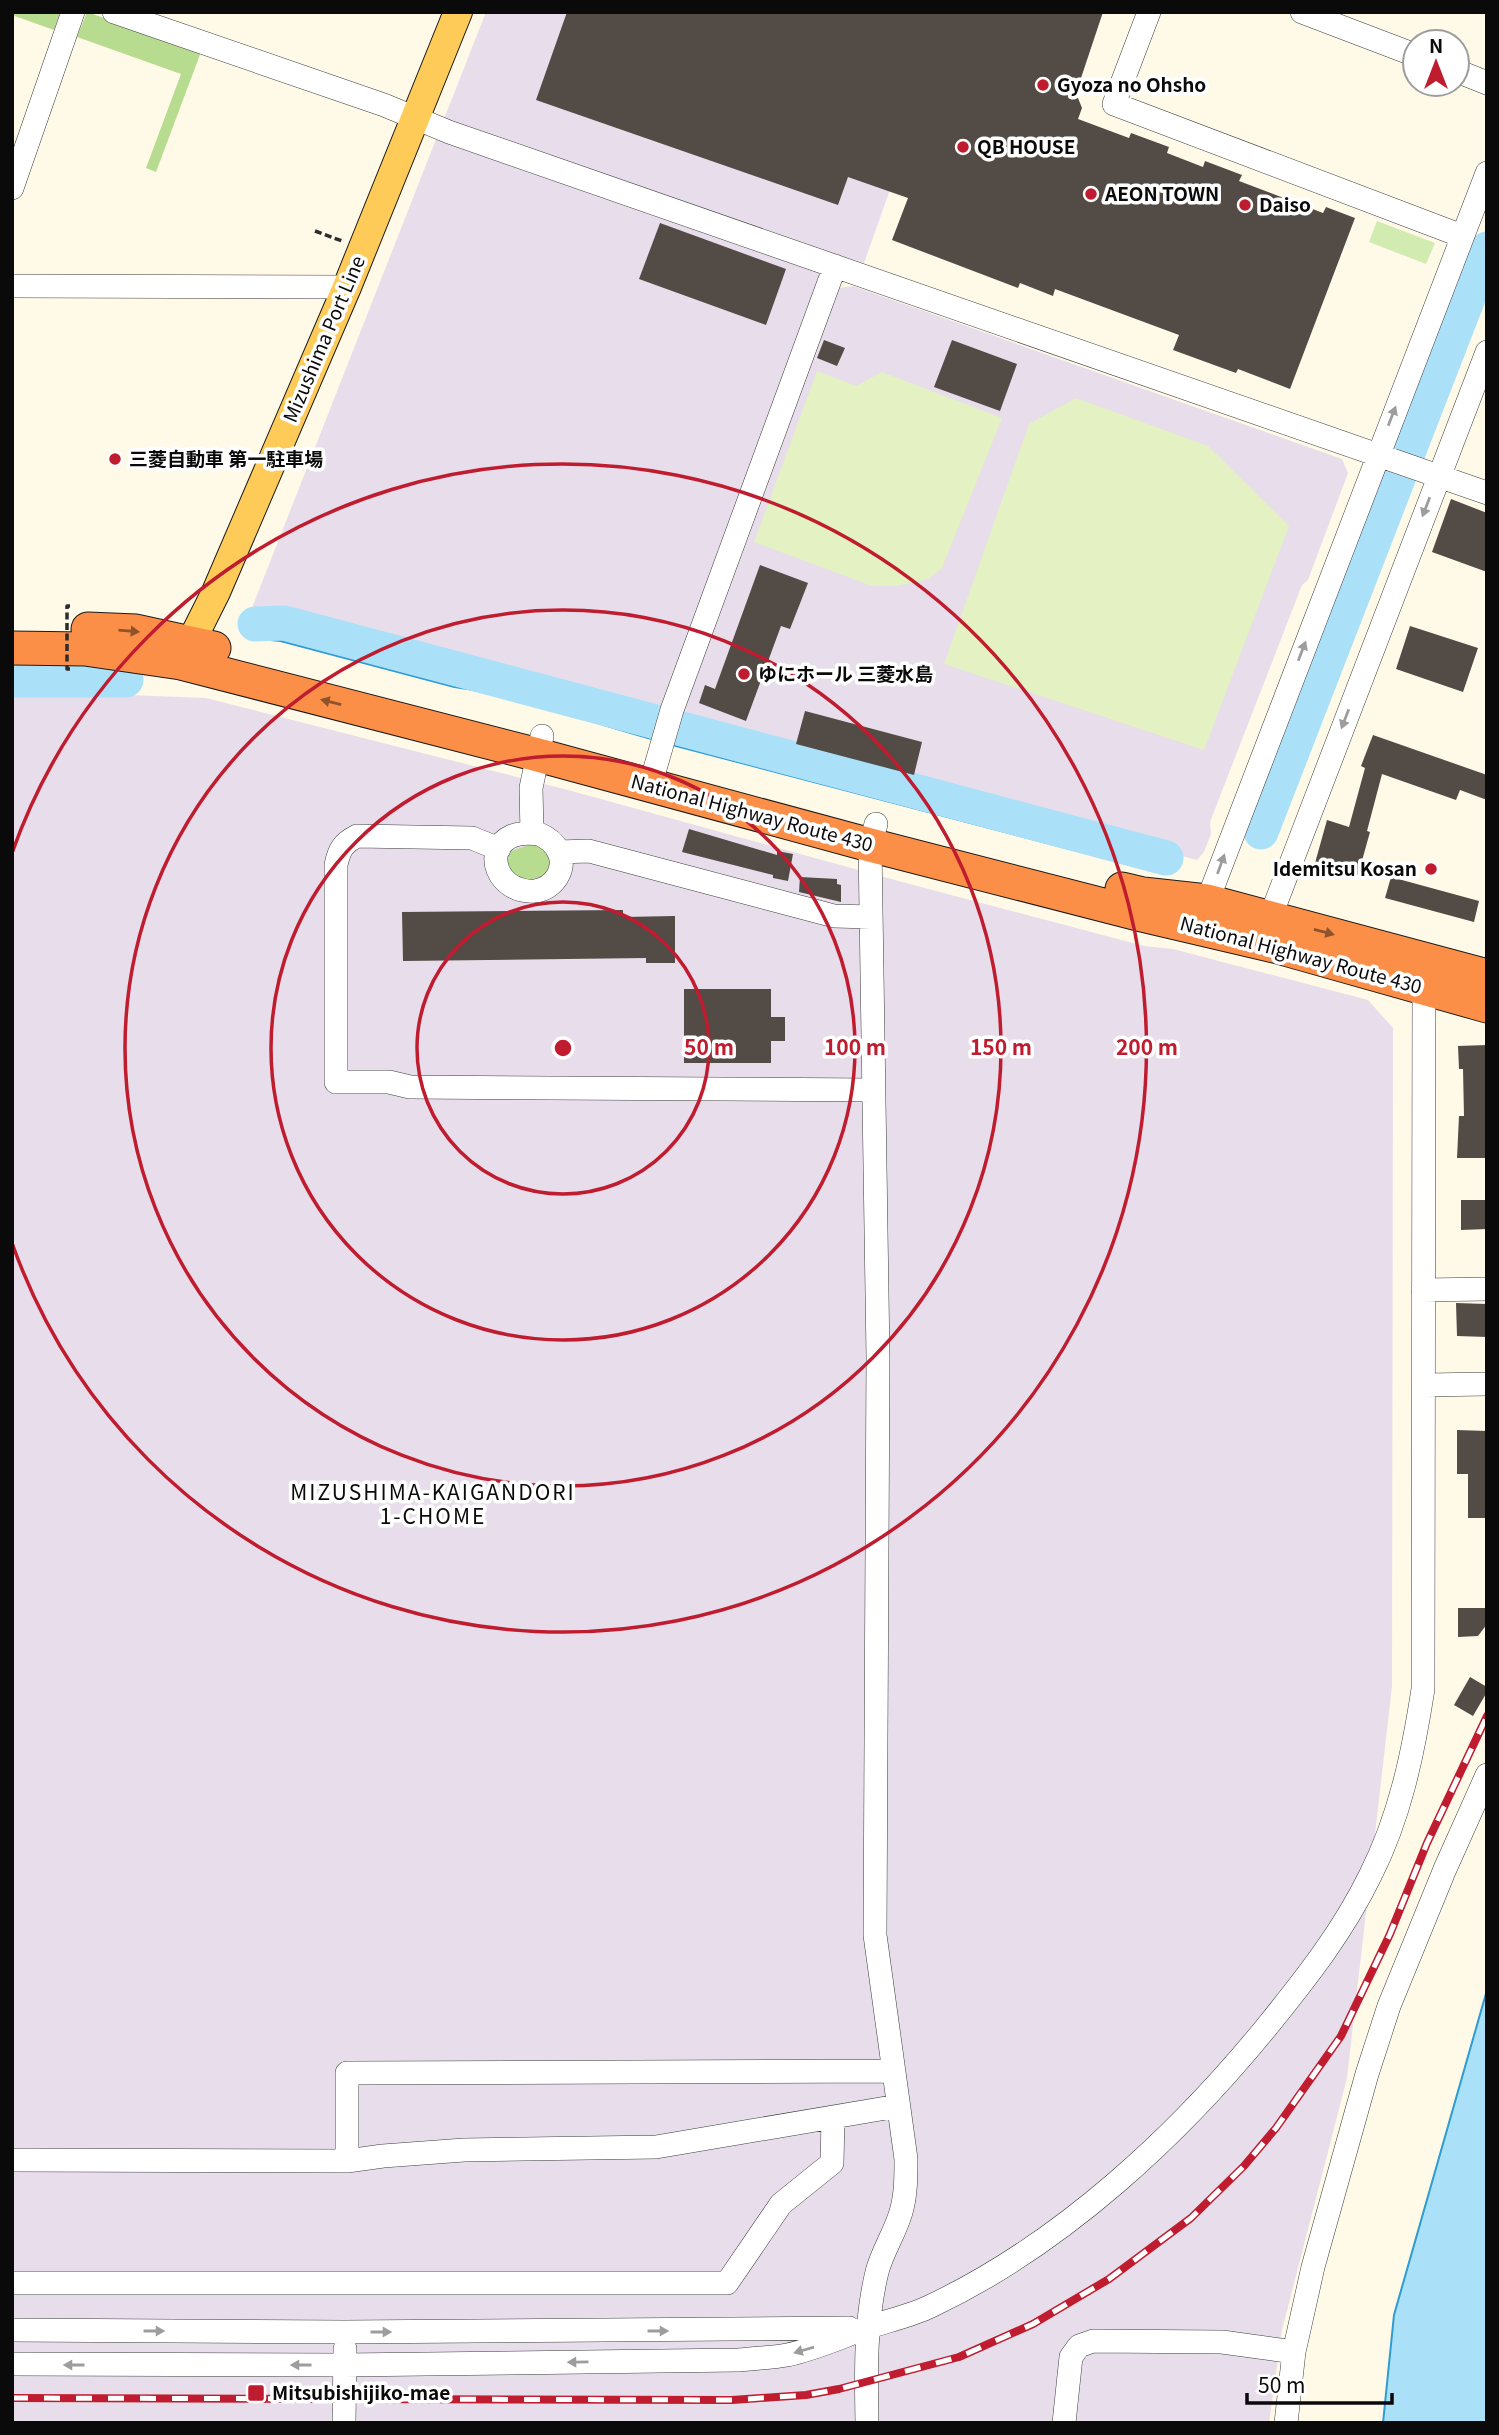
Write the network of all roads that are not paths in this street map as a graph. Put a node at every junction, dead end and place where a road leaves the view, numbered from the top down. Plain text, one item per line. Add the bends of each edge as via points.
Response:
1 (73, 12) edge
2 (114, 12) edge
3 (458, 12) edge
4 (1149, 12) edge
5 (1302, 12) edge
6 (1401, 50) edge
7 (416, 118) junction
8 (1487, 173) edge
9 (12, 188) edge
10 (1462, 236) junction
11 (835, 266) junction
12 (12, 286) edge
13 (347, 287) junction
14 (1487, 352) edge
15 (1386, 457) junction
16 (1430, 473) junction
17 (1487, 493) edge
18 (12, 628) edge
19 (12, 649) edge
20 (186, 652) junction
21 (540, 745) junction
22 (655, 766) junction
23 (532, 833) junction
24 (873, 835) junction
25 (499, 849) junction
26 (559, 852) junction
27 (1202, 915) junction
28 (871, 917) junction
29 (1265, 930) junction
30 (1424, 974) junction
31 (1487, 976) edge
32 (1487, 1006) edge
33 (874, 1090) junction
34 (1487, 1289) edge
35 (1423, 1290) junction
36 (1487, 1384) edge
37 (1425, 1385) junction
38 (1487, 1775) edge
39 (893, 2071) junction
40 (898, 2106) junction
41 (833, 2118) junction
42 (12, 2160) edge
43 (347, 2161) junction
44 (12, 2283) edge
45 (869, 2327) junction
46 (12, 2330) edge
47 (345, 2332) junction
48 (1294, 2352) junction
49 (12, 2364) edge
50 (345, 2365) junction
51 (344, 2423) edge
52 (867, 2423) edge
53 (1064, 2423) edge
54 (1286, 2423) edge

1 - 9 street
2 - 7 street
3 - 7 main road, Mizushima Port Line
4 - 10 street via 1114,104
5 - 6 street
7 - 11 street
7 - 13 main road, Mizushima Port Line
8 - 10 street
15 -> 10 street
11 - 15 street
11 - 22 street
12 - 13 street
13 - 20 main road, Mizushima Port Line
14 - 16 street
15 - 16 street
27 -> 15 street
16 - 17 street
16 -> 29 street
18 -> 20 highway, National Highway Route 430 via 136,631
19 - 20 highway, National Highway Route 430
20 - 21 highway, National Highway Route 430
21 - 22 highway, National Highway Route 430
21 - 23 street via 531,788
22 - 24 highway, National Highway Route 430
23 - 25 street via 514,835
23 - 26 street via 548,838
24 - 27 highway, National Highway Route 430 via 1143,894
24 - 28 street
25 - 26 street via 501,878 508,886 529,891 542,890 556,878
25 - 33 street via 472,838 357,836 339,851 337,1082 389,1082 410,1087
26 - 28 street via 589,851 834,916
27 - 29 highway, National Highway Route 430
28 - 33 street
29 - 30 highway, National Highway Route 430
30 - 31 highway, National Highway Route 430
30 - 32 highway, National Highway Route 430
30 - 35 street
33 - 39 street via 878,1357 875,1935
34 - 35 street
35 - 37 street
36 - 37 street
37 - 45 street via 1423,1689 1399,1806 1353,1909 1331,1944 1227,2076 1129,2171 1074,2218 1004,2267 930,2307
38 - 48 street via 1385,2017 1313,2267
39 - 40 street
39 - 43 street via 347,2073
40 - 41 street
40 - 45 street via 906,2187 877,2269
41 - 43 street via 656,2147 464,2150
41 - 44 street via 832,2163 781,2204 727,2283
42 - 43 street
47 -> 45 street
45 -> 50 street via 786,2355 739,2360
45 - 52 street
46 -> 47 street
47 - 50 street
48 - 53 street via 1222,2342 1093,2341 1079,2346 1071,2357
48 - 54 street
50 -> 49 street
50 - 51 street

